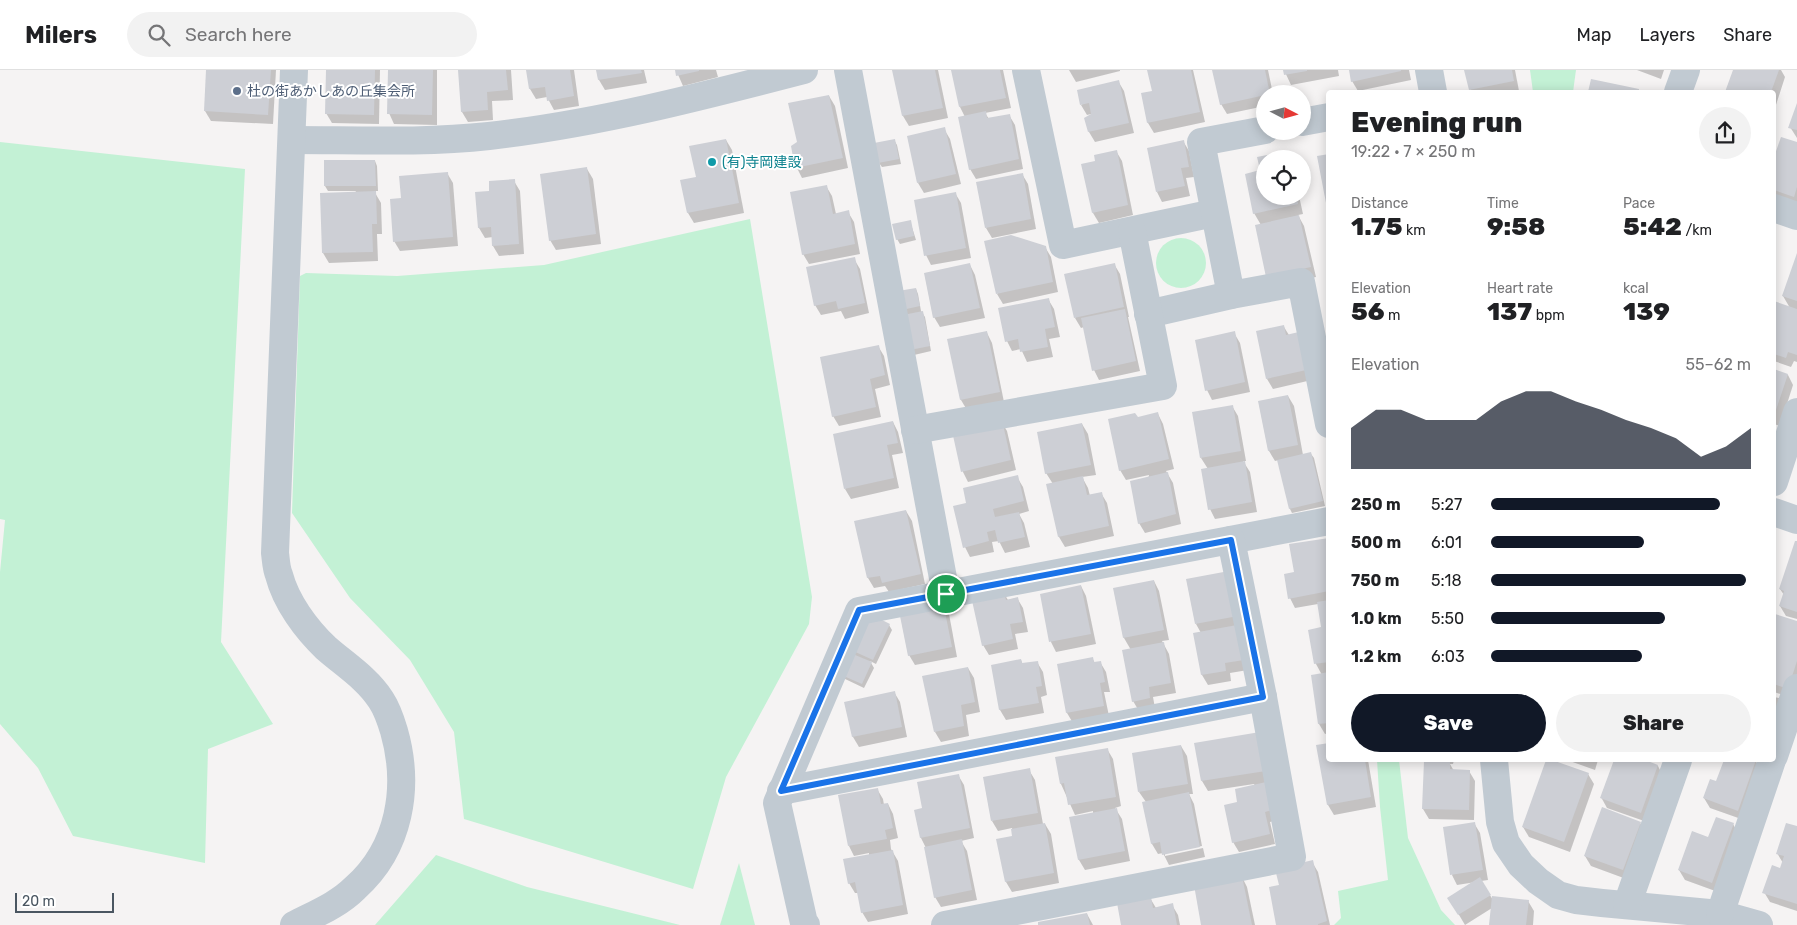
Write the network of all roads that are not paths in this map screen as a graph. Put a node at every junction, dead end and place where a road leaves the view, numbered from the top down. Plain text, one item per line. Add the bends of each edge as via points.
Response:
1 (294, 70) edge
2 (804, 70) edge
3 (848, 70) edge
4 (1026, 70) edge
5 (1429, 70) edge
6 (1686, 70) edge
7 (1433, 90) edge
8 (1679, 90) edge
9 (1326, 118) edge
10 (1311, 120) edge
11 (1256, 132) edge
12 (292, 140) junction
13 (1776, 209) edge
14 (1214, 213) junction
15 (1797, 216) edge
16 (1132, 230) junction
17 (1231, 295) junction
18 (1148, 314) junction
19 (1326, 409) edge
20 (1797, 412) edge
21 (915, 430) junction
22 (1776, 476) edge
23 (1776, 513) edge
24 (1797, 520) edge
25 (1326, 522) edge
26 (1231, 540) junction
27 (946, 594) junction
28 (1797, 688) edge
29 (1263, 697) junction
30 (1776, 750) edge
31 (1494, 762) edge
32 (1677, 762) edge
33 (1771, 762) edge
34 (781, 791) junction
35 (1627, 904) junction
36 (1720, 914) junction
37 (294, 925) edge
38 (806, 925) edge
39 (945, 925) edge
40 (1759, 925) edge

1 - 12 street
2 - 12 street via 623,115 488,136 431,140
3 - 21 street
4 - 16 street via 1063,246
5 - 7 street
6 - 8 street
9 - 10 street
11 - 14 street via 1201,142
12 - 37 street via 275,544 278,575 306,626 381,700 396,739 402,792 394,832 368,875 333,906
13 - 15 street
14 - 16 street
14 - 17 street
16 - 18 street
17 - 18 street
17 - 19 street via 1301,282
18 - 21 street via 1163,386
20 - 22 street
21 - 27 street
23 - 24 street
25 - 26 street
26 - 27 street
26 - 29 street
27 - 34 street via 859,610
28 - 30 street
29 - 34 street
29 - 39 street via 1292,857
31 - 35 street via 1500,822 1506,843 1520,865 1558,894 1576,900
32 - 35 street
33 - 36 street
34 - 38 street via 777,803
35 - 36 street
36 - 40 street

